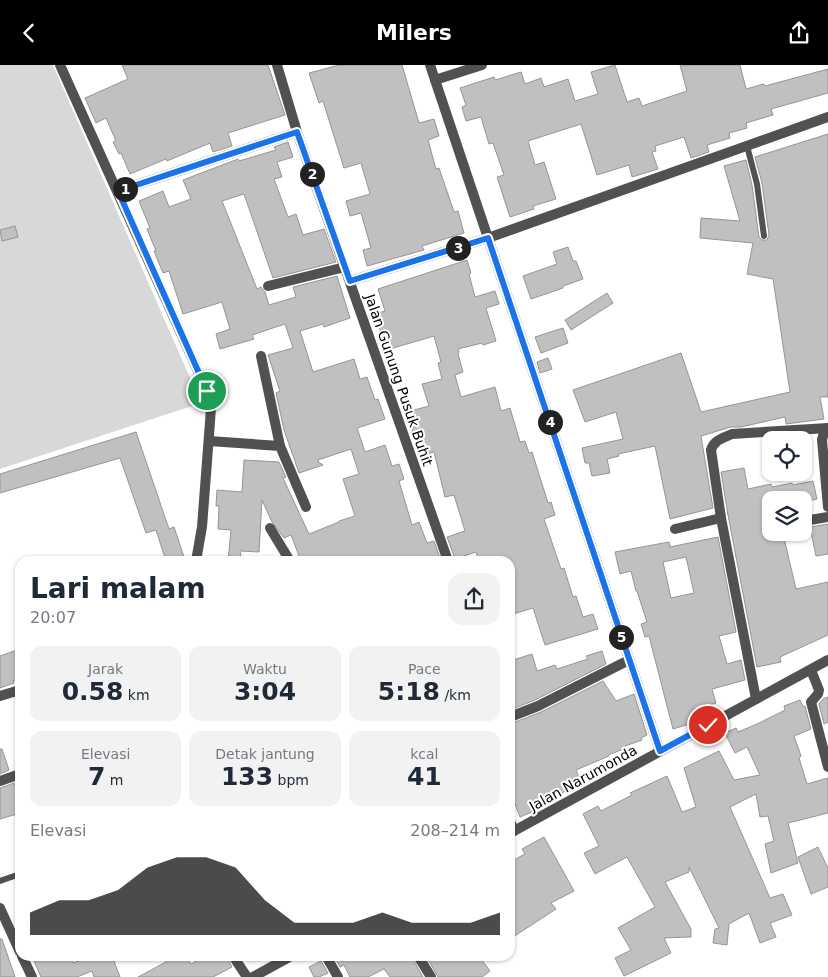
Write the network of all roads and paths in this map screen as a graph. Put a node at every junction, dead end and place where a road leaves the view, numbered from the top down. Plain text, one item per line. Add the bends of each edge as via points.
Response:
1 (60, 65) edge
2 (277, 65) edge
3 (430, 65) edge
4 (482, 65) edge
5 (436, 80) junction
6 (828, 117) edge
7 (297, 132) junction
8 (747, 146) junction
9 (118, 191) junction
10 (764, 235) dead end
11 (488, 238) junction
12 (345, 267) junction
13 (350, 281) junction
14 (268, 286) dead end
15 (261, 356) dead end
16 (828, 428) edge
17 (209, 441) junction
18 (280, 446) junction
19 (826, 474) edge
20 (306, 507) dead end
21 (828, 507) edge
22 (828, 517) edge
23 (722, 518) junction
24 (812, 520) edge
25 (270, 528) dead end
26 (675, 529) dead end
27 (197, 556) edge
28 (287, 556) edge
29 (446, 556) edge
30 (629, 660) junction
31 (828, 660) edge
32 (811, 670) junction
33 (15, 692) edge
34 (0, 696) edge
35 (756, 699) junction
36 (515, 715) edge
37 (660, 751) junction
38 (828, 767) edge
39 (15, 776) edge
40 (0, 781) edge
41 (515, 827) edge
42 (15, 876) edge
43 (0, 881) edge
44 (0, 908) edge
45 (15, 942) edge
46 (24, 961) edge
47 (237, 961) edge
48 (282, 961) edge
49 (329, 961) edge
50 (421, 961) edge
51 (32, 977) edge
52 (248, 977) edge
53 (253, 977) edge
54 (338, 977) edge
55 (431, 977) edge

1 - 9 street
2 - 7 street, Jalan Gunung Pusuk Buhit
3 - 5 street
4 - 5 street
5 - 11 street
6 - 8 street
7 - 9 street
7 - 12 street, Jalan Gunung Pusuk Buhit
8 - 10 lane via 757,184
8 - 11 street
9 - 17 street via 207,391 211,407
11 - 13 street
11 - 30 street
12 - 13 street, Jalan Gunung Pusuk Buhit
12 - 14 street
13 - 29 street, Jalan Gunung Pusuk Buhit
15 - 18 street
16 - 19 street via 822,440
16 - 23 street via 732,434 712,444
17 - 18 street
17 - 27 street
18 - 20 street
19 - 21 street
22 - 24 street
23 - 26 street
23 - 35 street
25 - 28 street
30 - 36 street
30 - 37 street
31 - 32 street, Jalan Narumonda
32 - 35 street, Jalan Narumonda
32 - 38 street via 819,690 811,702
33 - 34 street
35 - 37 street, Jalan Narumonda
37 - 41 street, Jalan Narumonda
39 - 40 street
42 - 43 lane
44 - 45 street
46 - 51 street
47 - 52 street
48 - 53 street
49 - 54 street
50 - 55 street

